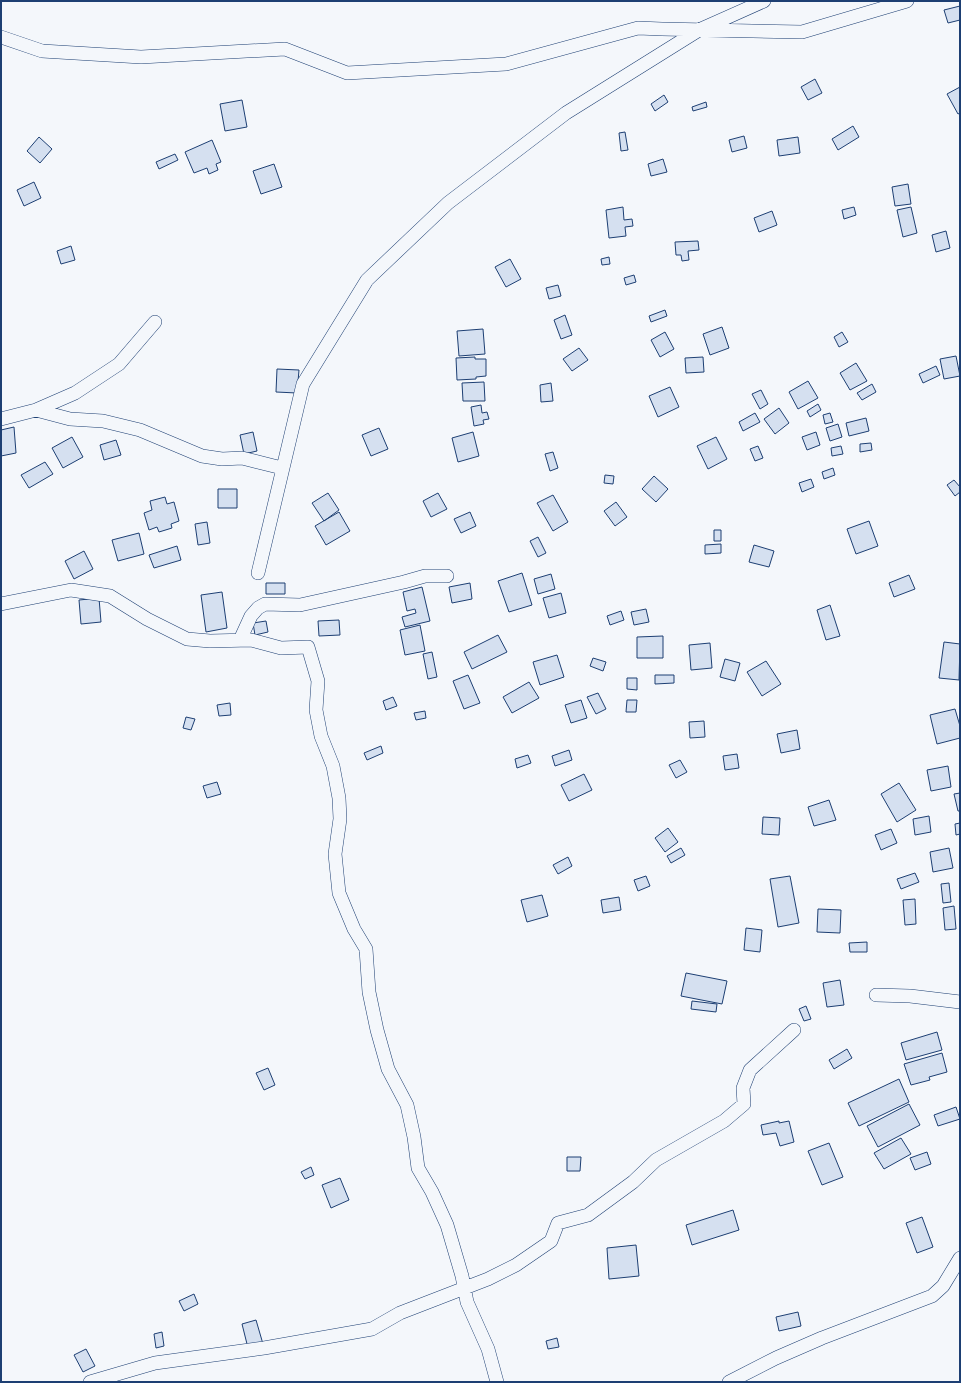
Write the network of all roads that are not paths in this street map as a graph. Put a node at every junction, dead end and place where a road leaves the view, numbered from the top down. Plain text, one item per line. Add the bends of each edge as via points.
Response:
1 (764, 1) edge
2 (906, 1) edge
3 (699, 30) junction
4 (1, 37) edge
5 (155, 322) dead end
6 (36, 410) junction
7 (1, 419) edge
8 (278, 467) dead end
9 (258, 572) dead end
10 (447, 576) dead end
11 (1, 604) edge
12 (240, 640) junction
13 (876, 995) dead end
14 (960, 1002) edge
15 (794, 1030) dead end
16 (960, 1258) edge
17 (464, 1288) junction
18 (90, 1382) edge
19 (497, 1382) edge
20 (729, 1382) edge

1 - 3 street
2 - 3 street via 802,32
3 - 4 street via 638,28 506,64 347,73 285,49 141,56 42,51
3 - 9 street via 566,113 448,203 367,280 303,384
5 - 6 street via 120,364 75,393
6 - 7 street
6 - 8 street via 70,419 103,421 140,430 202,456 242,458
10 - 12 street via 425,576 300,605 265,604 252,616
11 - 12 street via 71,590 110,596 147,619 187,638 210,641
12 - 17 street via 251,640 281,648 308,647 318,681 316,710 333,766 339,798 340,818 335,854 339,894 366,949 369,992 384,1056 407,1105 418,1168 447,1225
13 - 14 street
15 - 17 street via 750,1070 743,1088 744,1104 724,1121 656,1160 633,1182 588,1215 558,1223 551,1241 516,1265
16 - 20 street via 942,1286 932,1296 822,1338
17 - 18 street via 400,1313 372,1328 264,1348 155,1363
17 - 19 street via 467,1302 488,1349

